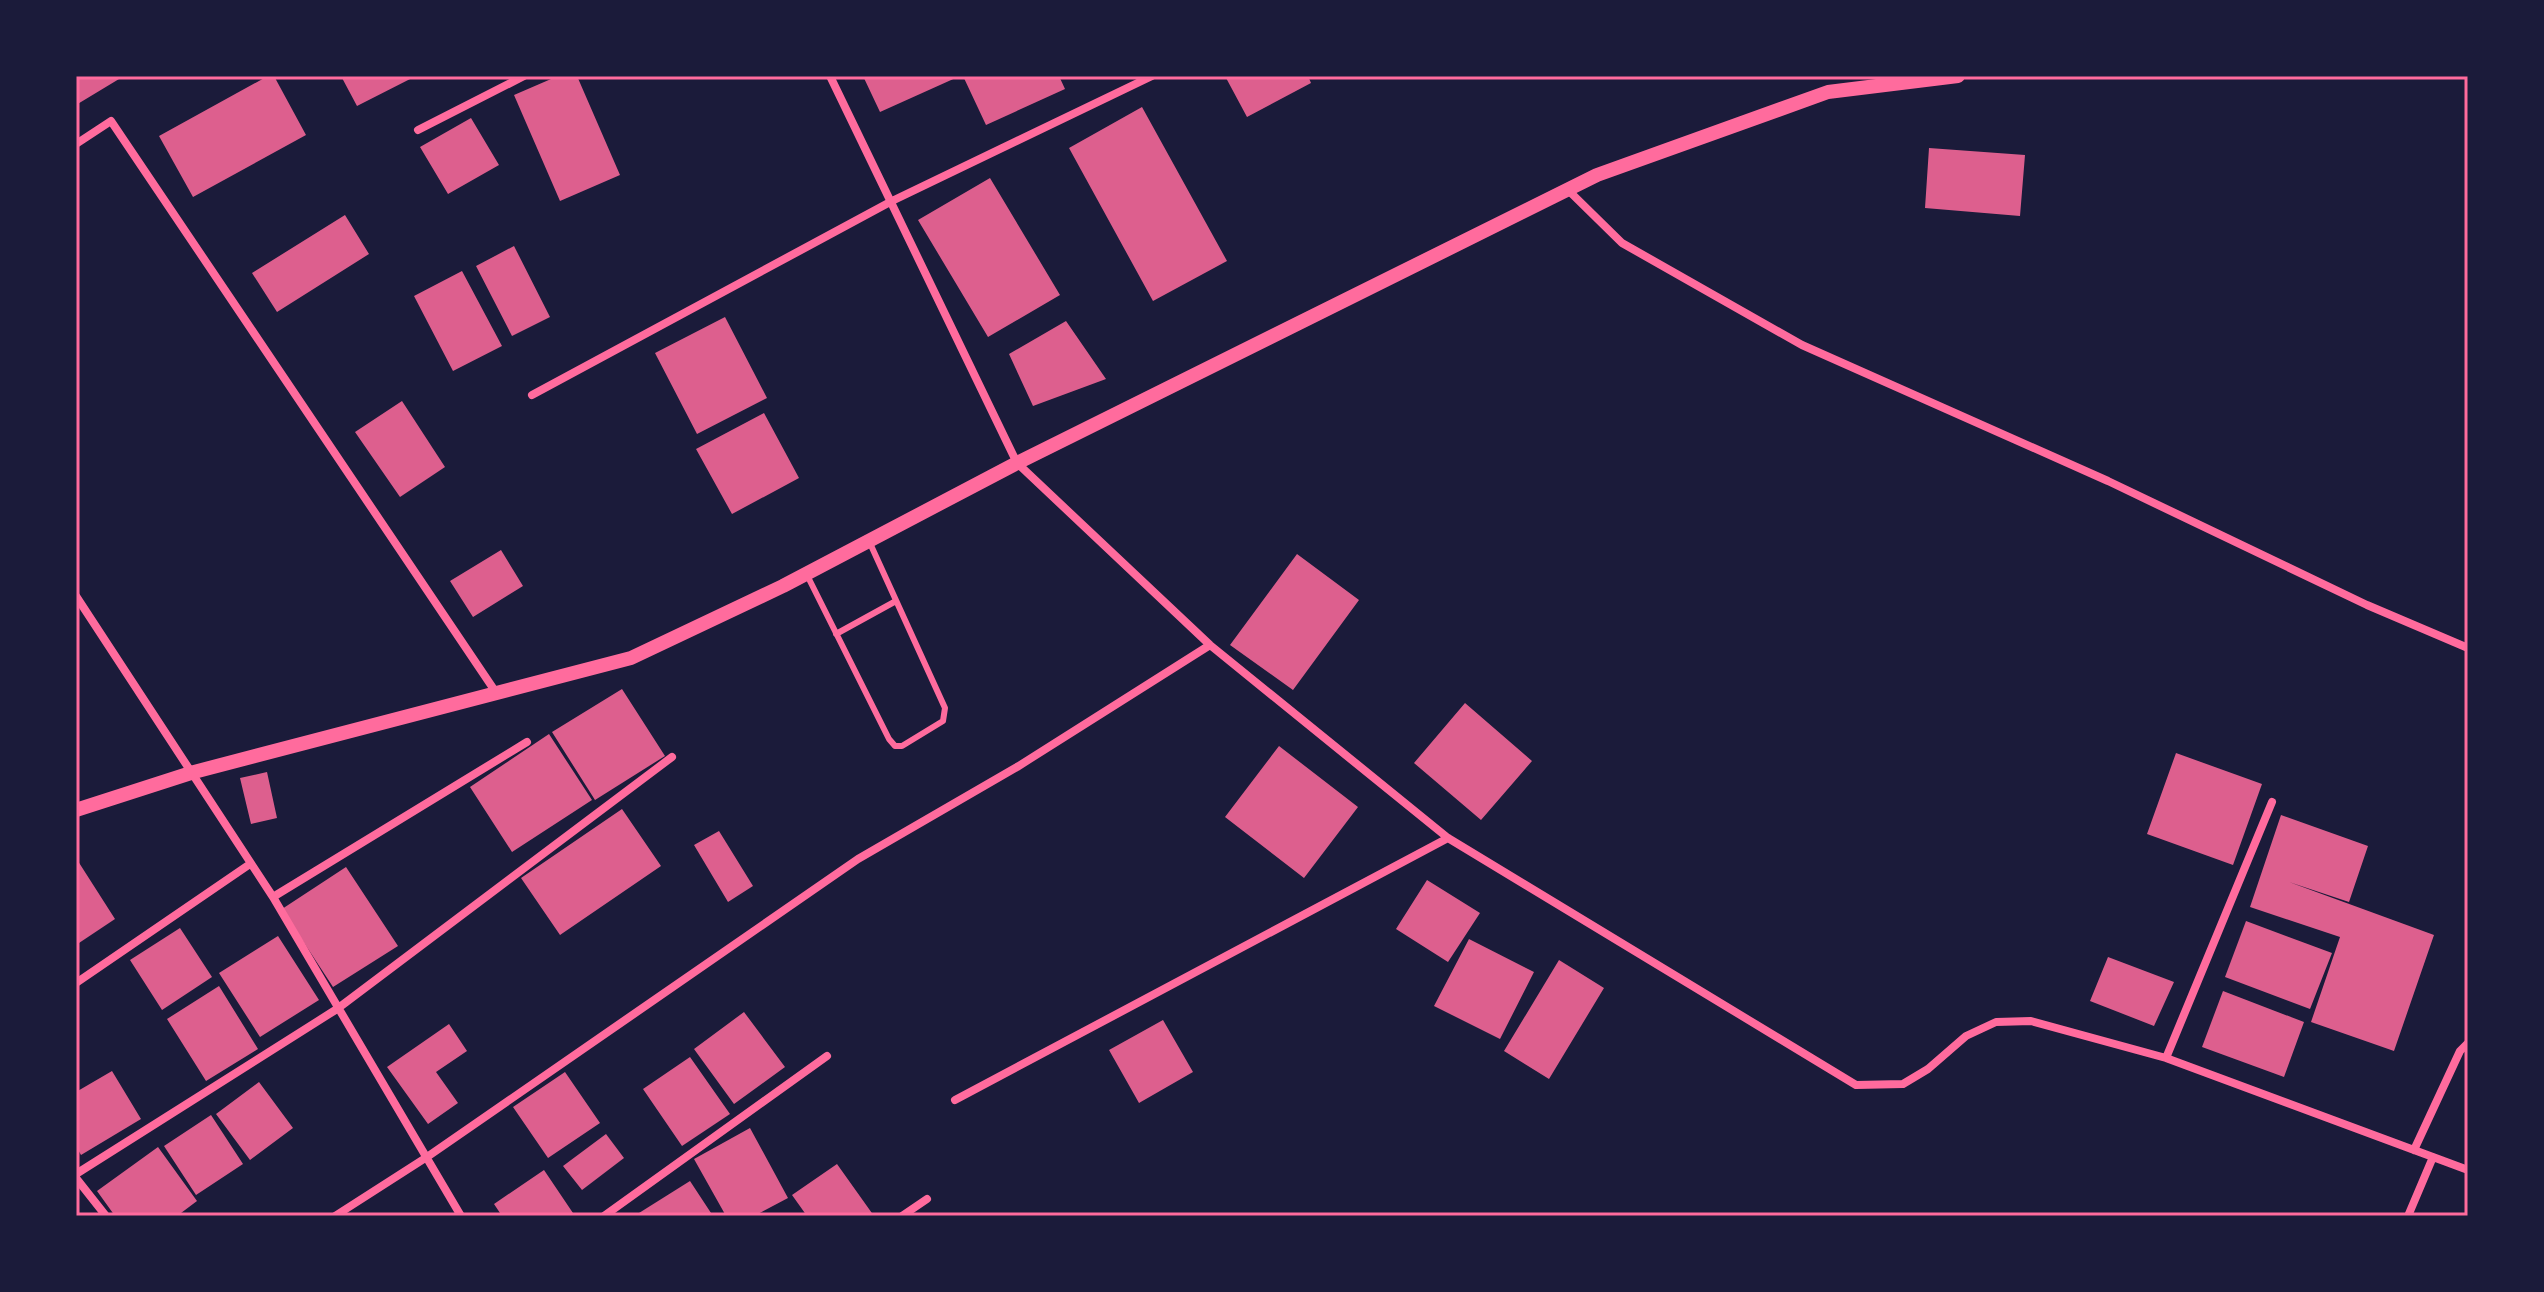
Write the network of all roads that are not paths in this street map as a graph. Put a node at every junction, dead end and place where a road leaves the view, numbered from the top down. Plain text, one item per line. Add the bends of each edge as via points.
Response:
1 (524, 76) edge
2 (830, 76) edge
3 (1152, 76) edge
4 (1958, 76) edge
5 (418, 130) dead end
6 (76, 144) edge
7 (1568, 190) junction
8 (892, 201) junction
9 (532, 395) dead end
10 (1017, 463) junction
11 (869, 541) junction
12 (807, 573) junction
13 (76, 596) edge
14 (896, 601) junction
15 (836, 634) junction
16 (1210, 645) junction
17 (2468, 648) edge
18 (497, 694) junction
19 (527, 742) dead end
20 (672, 757) dead end
21 (194, 772) junction
22 (2272, 802) dead end
23 (76, 810) edge
24 (1448, 838) junction
25 (250, 864) junction
26 (273, 897) junction
27 (76, 983) edge
28 (337, 1009) junction
29 (2468, 1043) edge
30 (827, 1056) dead end
31 (2166, 1058) junction
32 (955, 1100) dead end
33 (2414, 1150) junction
34 (427, 1157) junction
35 (2433, 1157) junction
36 (2468, 1170) edge
37 (76, 1176) edge
38 (927, 1199) dead end
39 (106, 1216) edge
40 (335, 1216) edge
41 (461, 1216) edge
42 (604, 1216) edge
43 (902, 1216) edge
44 (2408, 1216) edge

1 - 5 street
2 - 8 street
3 - 8 street
4 - 7 street via 1828,92
6 - 18 street via 111,121
7 - 10 street
7 - 17 street via 1622,243 1802,345
8 - 9 street
8 - 10 street
10 - 11 street
10 - 16 street
11 - 12 street
11 - 14 lane
12 - 15 lane
12 - 18 street via 631,658
13 - 21 street
14 - 15 lane
14 - 15 lane via 946,714 902,746 889,739
16 - 24 street
16 - 34 street via 1031,759 858,859
18 - 21 street
19 - 26 street
20 - 28 street
21 - 23 street
21 - 25 street
22 - 31 street
24 - 31 street via 1856,1085 1903,1084 1966,1036 1996,1022 2031,1021
24 - 32 street
25 - 26 street
25 - 27 street
26 - 28 street
28 - 34 street
28 - 37 street
29 - 33 street
30 - 42 street
31 - 33 street
33 - 35 street
34 - 40 street
34 - 41 street
35 - 36 street
35 - 44 street
37 - 39 street
38 - 43 street

